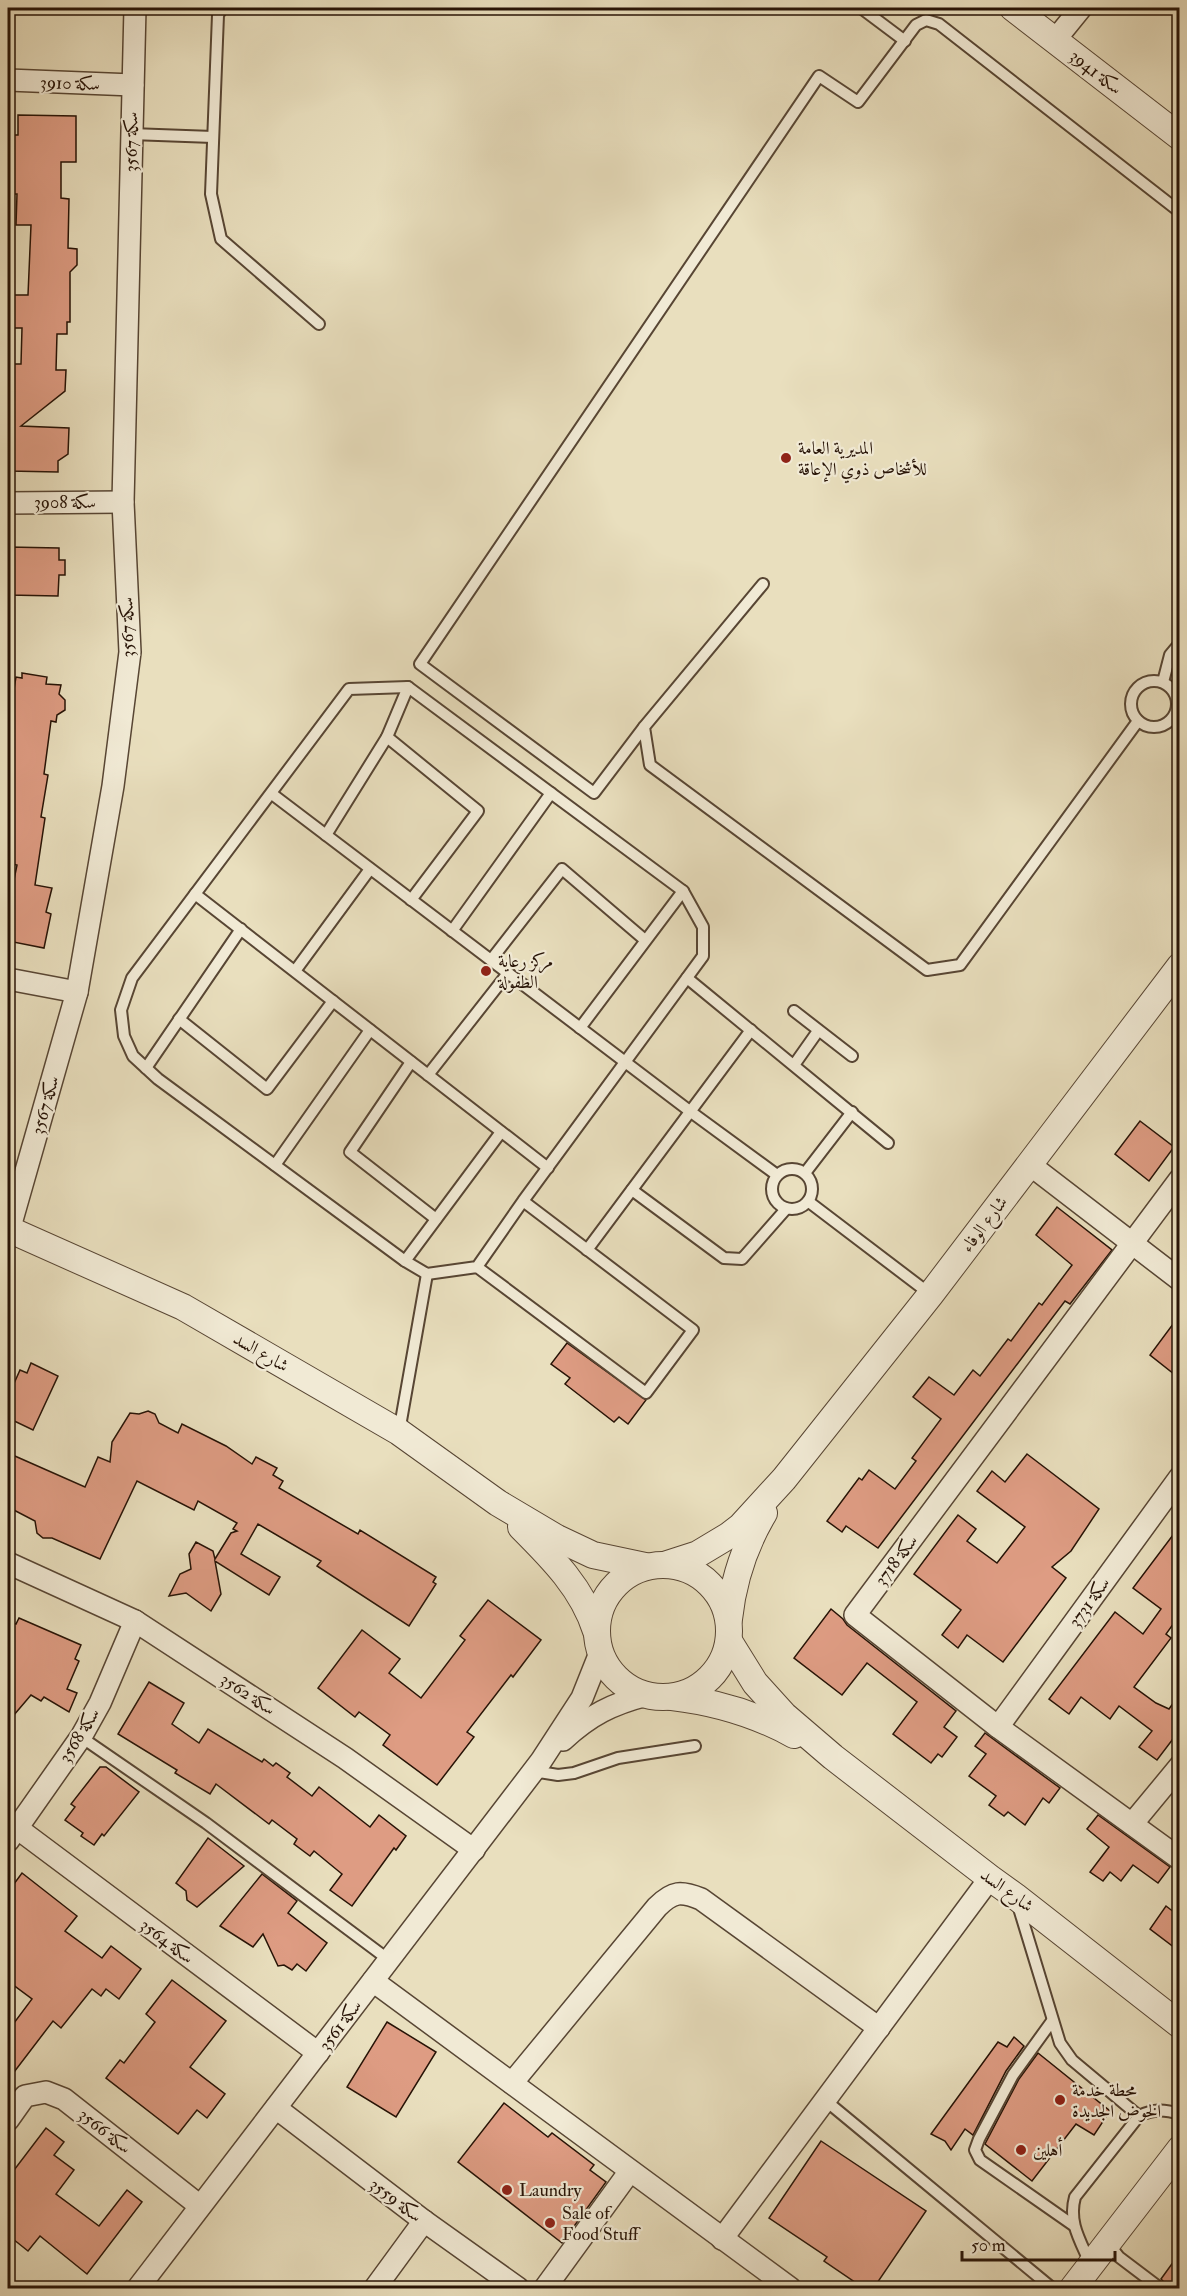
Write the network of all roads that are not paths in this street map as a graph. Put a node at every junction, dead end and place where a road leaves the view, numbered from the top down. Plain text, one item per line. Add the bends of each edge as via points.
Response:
1 (135, 8) edge
2 (222, 8) edge
3 (861, 8) edge
4 (1013, 8) edge
5 (1081, 8) edge
6 (904, 40) junction
7 (1055, 40) junction
8 (8, 81) edge
9 (132, 85) junction
10 (131, 134) junction
11 (213, 137) junction
12 (1179, 137) edge
13 (1179, 212) edge
14 (318, 324) dead end
15 (123, 502) junction
16 (8, 503) edge
17 (763, 584) dead end
18 (1179, 643) edge
19 (1163, 682) junction
20 (408, 687) junction
21 (1138, 721) junction
22 (1176, 722) edge
23 (644, 727) junction
24 (387, 737) junction
25 (551, 793) junction
26 (272, 794) junction
27 (326, 835) junction
28 (370, 868) junction
29 (683, 891) junction
30 (195, 894) junction
31 (411, 900) junction
32 (241, 929) junction
33 (452, 931) junction
34 (645, 940) junction
35 (491, 960) junction
36 (1179, 966) edge
37 (295, 972) junction
38 (508, 973) junction
39 (8, 978) edge
40 (687, 978) junction
41 (77, 992) junction
42 (333, 1001) junction
43 (794, 1011) dead end
44 (179, 1019) junction
45 (580, 1028) junction
46 (370, 1030) junction
47 (751, 1030) junction
48 (818, 1030) junction
49 (852, 1056) dead end
50 (411, 1062) junction
51 (626, 1063) junction
52 (794, 1065) junction
53 (146, 1068) junction
54 (428, 1075) junction
55 (691, 1112) junction
56 (852, 1112) junction
57 (501, 1132) junction
58 (888, 1143) dead end
59 (1029, 1164) junction
60 (275, 1166) junction
61 (548, 1168) junction
62 (805, 1173) junction
63 (777, 1175) junction
64 (1179, 1179) edge
65 (632, 1190) junction
66 (523, 1201) junction
67 (809, 1202) junction
68 (786, 1209) junction
69 (436, 1220) junction
70 (8, 1230) edge
71 (1131, 1242) junction
72 (587, 1250) junction
73 (405, 1262) junction
74 (477, 1267) junction
75 (427, 1274) junction
76 (1179, 1280) edge
77 (931, 1294) junction
78 (399, 1432) junction
79 (1179, 1477) edge
80 (784, 1479) junction
81 (498, 1503) junction
82 (8, 1563) edge
83 (656, 1565) junction
84 (135, 1621) junction
85 (729, 1630) junction
86 (598, 1642) junction
87 (658, 1696) junction
88 (998, 1726) junction
89 (81, 1737) junction
90 (695, 1746) dead end
91 (833, 1757) junction
92 (537, 1766) junction
93 (1179, 1766) edge
94 (1132, 1824) junction
95 (12, 1835) edge
96 (474, 1850) junction
97 (1179, 1859) edge
98 (990, 1878) junction
99 (1015, 1896) junction
100 (389, 1960) junction
101 (373, 1981) junction
102 (1052, 2021) junction
103 (1179, 2025) edge
104 (879, 2028) junction
105 (318, 2053) junction
106 (512, 2084) junction
107 (825, 2100) junction
108 (276, 2108) junction
109 (1179, 2114) edge
110 (1139, 2116) junction
111 (8, 2120) edge
112 (1179, 2149) edge
113 (630, 2171) junction
114 (200, 2206) junction
115 (424, 2221) junction
116 (1073, 2225) junction
117 (722, 2239) junction
118 (1108, 2243) junction
119 (1091, 2265) junction
120 (138, 2289) edge
121 (375, 2289) edge
122 (518, 2289) edge
123 (545, 2289) edge
124 (790, 2289) edge
125 (1052, 2289) edge
126 (1073, 2289) edge
127 (1160, 2289) edge

1 - 9 street, سكة 3567
2 - 11 lane via 218,15
3 - 6 lane
4 - 7 street, سكة 3941
5 - 7 street
6 - 13 lane via 916,25 926,20 939,24
6 - 23 lane via 858,102 819,76 420,664 594,793
7 - 12 street, سكة 3941
8 - 9 street, سكة 3910
9 - 10 street, سكة 3567
10 - 11 lane
10 - 15 street, سكة 3567
11 - 14 lane via 211,194 221,239
15 - 16 street, سكة 3908
15 - 41 street, سكة 3567 via 130,652 113,786
17 - 23 lane
18 - 19 lane via 1170,656
19 - 21 lane via 1148,681 1132,695 1131,709
19 - 22 lane via 1177,698
20 - 24 lane
20 - 25 lane
20 - 26 lane via 349,689
21 - 22 lane via 1144,726 1159,727
21 - 23 lane via 960,965 927,970 650,765
24 - 27 lane
24 - 31 lane via 478,811
25 - 29 lane
25 - 33 lane
26 - 27 lane
26 - 30 lane
27 - 28 lane
28 - 31 lane
28 - 37 lane
29 - 34 lane
29 - 40 lane via 703,927 703,956
30 - 32 lane
30 - 53 lane via 132,978 121,1010 124,1036 134,1056
31 - 33 lane
32 - 37 lane
32 - 44 lane
33 - 35 lane
34 - 35 lane via 562,869
34 - 45 lane
35 - 38 lane
36 - 59 street, شارع الوفاء
37 - 42 lane
38 - 45 lane
38 - 54 lane
39 - 41 street
40 - 47 lane
40 - 51 lane
41 - 70 street, سكة 3567
42 - 44 lane via 267,1089
42 - 46 lane
43 - 48 lane
44 - 53 lane
45 - 51 lane
46 - 50 lane
46 - 60 lane
47 - 52 lane
47 - 55 lane
48 - 49 lane
48 - 52 lane
50 - 54 lane
50 - 69 lane via 350,1152
51 - 55 lane
51 - 61 lane
52 - 56 lane
53 - 60 lane
54 - 57 lane
55 - 63 lane
55 - 65 lane
56 - 58 lane
56 - 62 lane
57 - 61 lane
57 - 69 lane
59 - 71 street
59 - 77 street, شارع الوفاء
60 - 73 lane
61 - 66 lane
62 - 63 lane via 796,1169
62 - 67 lane via 812,1181
63 - 68 lane via 771,1190 773,1198
64 - 71 street, سكة 3718
65 - 68 lane via 724,1258 742,1260
65 - 72 lane
66 - 72 lane
66 - 74 lane
67 - 68 lane via 794,1210
67 - 77 lane
69 - 73 lane
70 - 78 street, شارع السد via 183,1307
71 - 76 street
71 - 88 street, سكة 3718 via 855,1615
72 - 74 lane via 693,1330 646,1394
73 - 75 lane
74 - 75 lane
75 - 78 lane
77 - 80 street, شارع الوفاء
78 - 81 street, شارع السد
79 - 88 street, سكة 3731
80 - 83 street, شارع الوفاء via 728,1536 698,1554
80 - 85 street, شارع الوفاء via 746,1551 734,1590
81 - 83 street, شارع السد via 593,1555
81 - 86 street, شارع السد via 563,1571 585,1604
82 - 84 street, سكة 3562
83 - 85 street via 689,1569 708,1581 721,1598
83 - 86 street via 625,1576 609,1591 599,1610
84 - 89 street, سكة 3568
84 - 96 street, سكة 3562 via 345,1758
85 - 87 street via 722,1662 708,1680 690,1692
85 - 91 street, شارع السد via 755,1683 784,1715
86 - 87 street via 610,1672 627,1687
86 - 92 street, سكة 3561 via 582,1698
87 - 91 street, شارع السد via 702,1702 759,1718
87 - 92 street, سكة 3561 via 621,1701 597,1714
88 - 94 street, سكة 3718
89 - 95 street, سكة 3568
89 - 100 lane via 206,1823
90 - 92 lane via 618,1758 574,1773 558,1775
91 - 98 street, شارع السد
92 - 96 street, سكة 3561
93 - 94 street
94 - 97 street, سكة 3718
95 - 105 street, سكة 3564
96 - 100 street, سكة 3561
98 - 99 street, شارع السد
98 - 104 street
99 - 102 lane
99 - 103 street, شارع السد
100 - 101 street, سكة 3561
101 - 105 street, سكة 3561
101 - 106 street
102 - 110 lane via 1072,2060
102 - 116 lane via 1013,2074 975,2150 980,2160
104 - 106 street via 701,1899 676,1893 657,1907
104 - 107 street
105 - 108 street, سكة 3561
106 - 113 street
107 - 117 street
107 - 125 lane
108 - 114 street, سكة 3561
108 - 115 street, سكة 3559
109 - 110 lane via 1164,2109
110 - 116 lane via 1075,2197
111 - 114 street, سكة 3566 via 25,2096 46,2092 64,2099
112 - 118 street
113 - 117 street
113 - 123 street
114 - 120 street, سكة 3561
115 - 121 street
115 - 122 street, سكة 3559
116 - 119 lane
117 - 124 street
118 - 119 street
118 - 127 lane via 1119,2257
119 - 126 street

